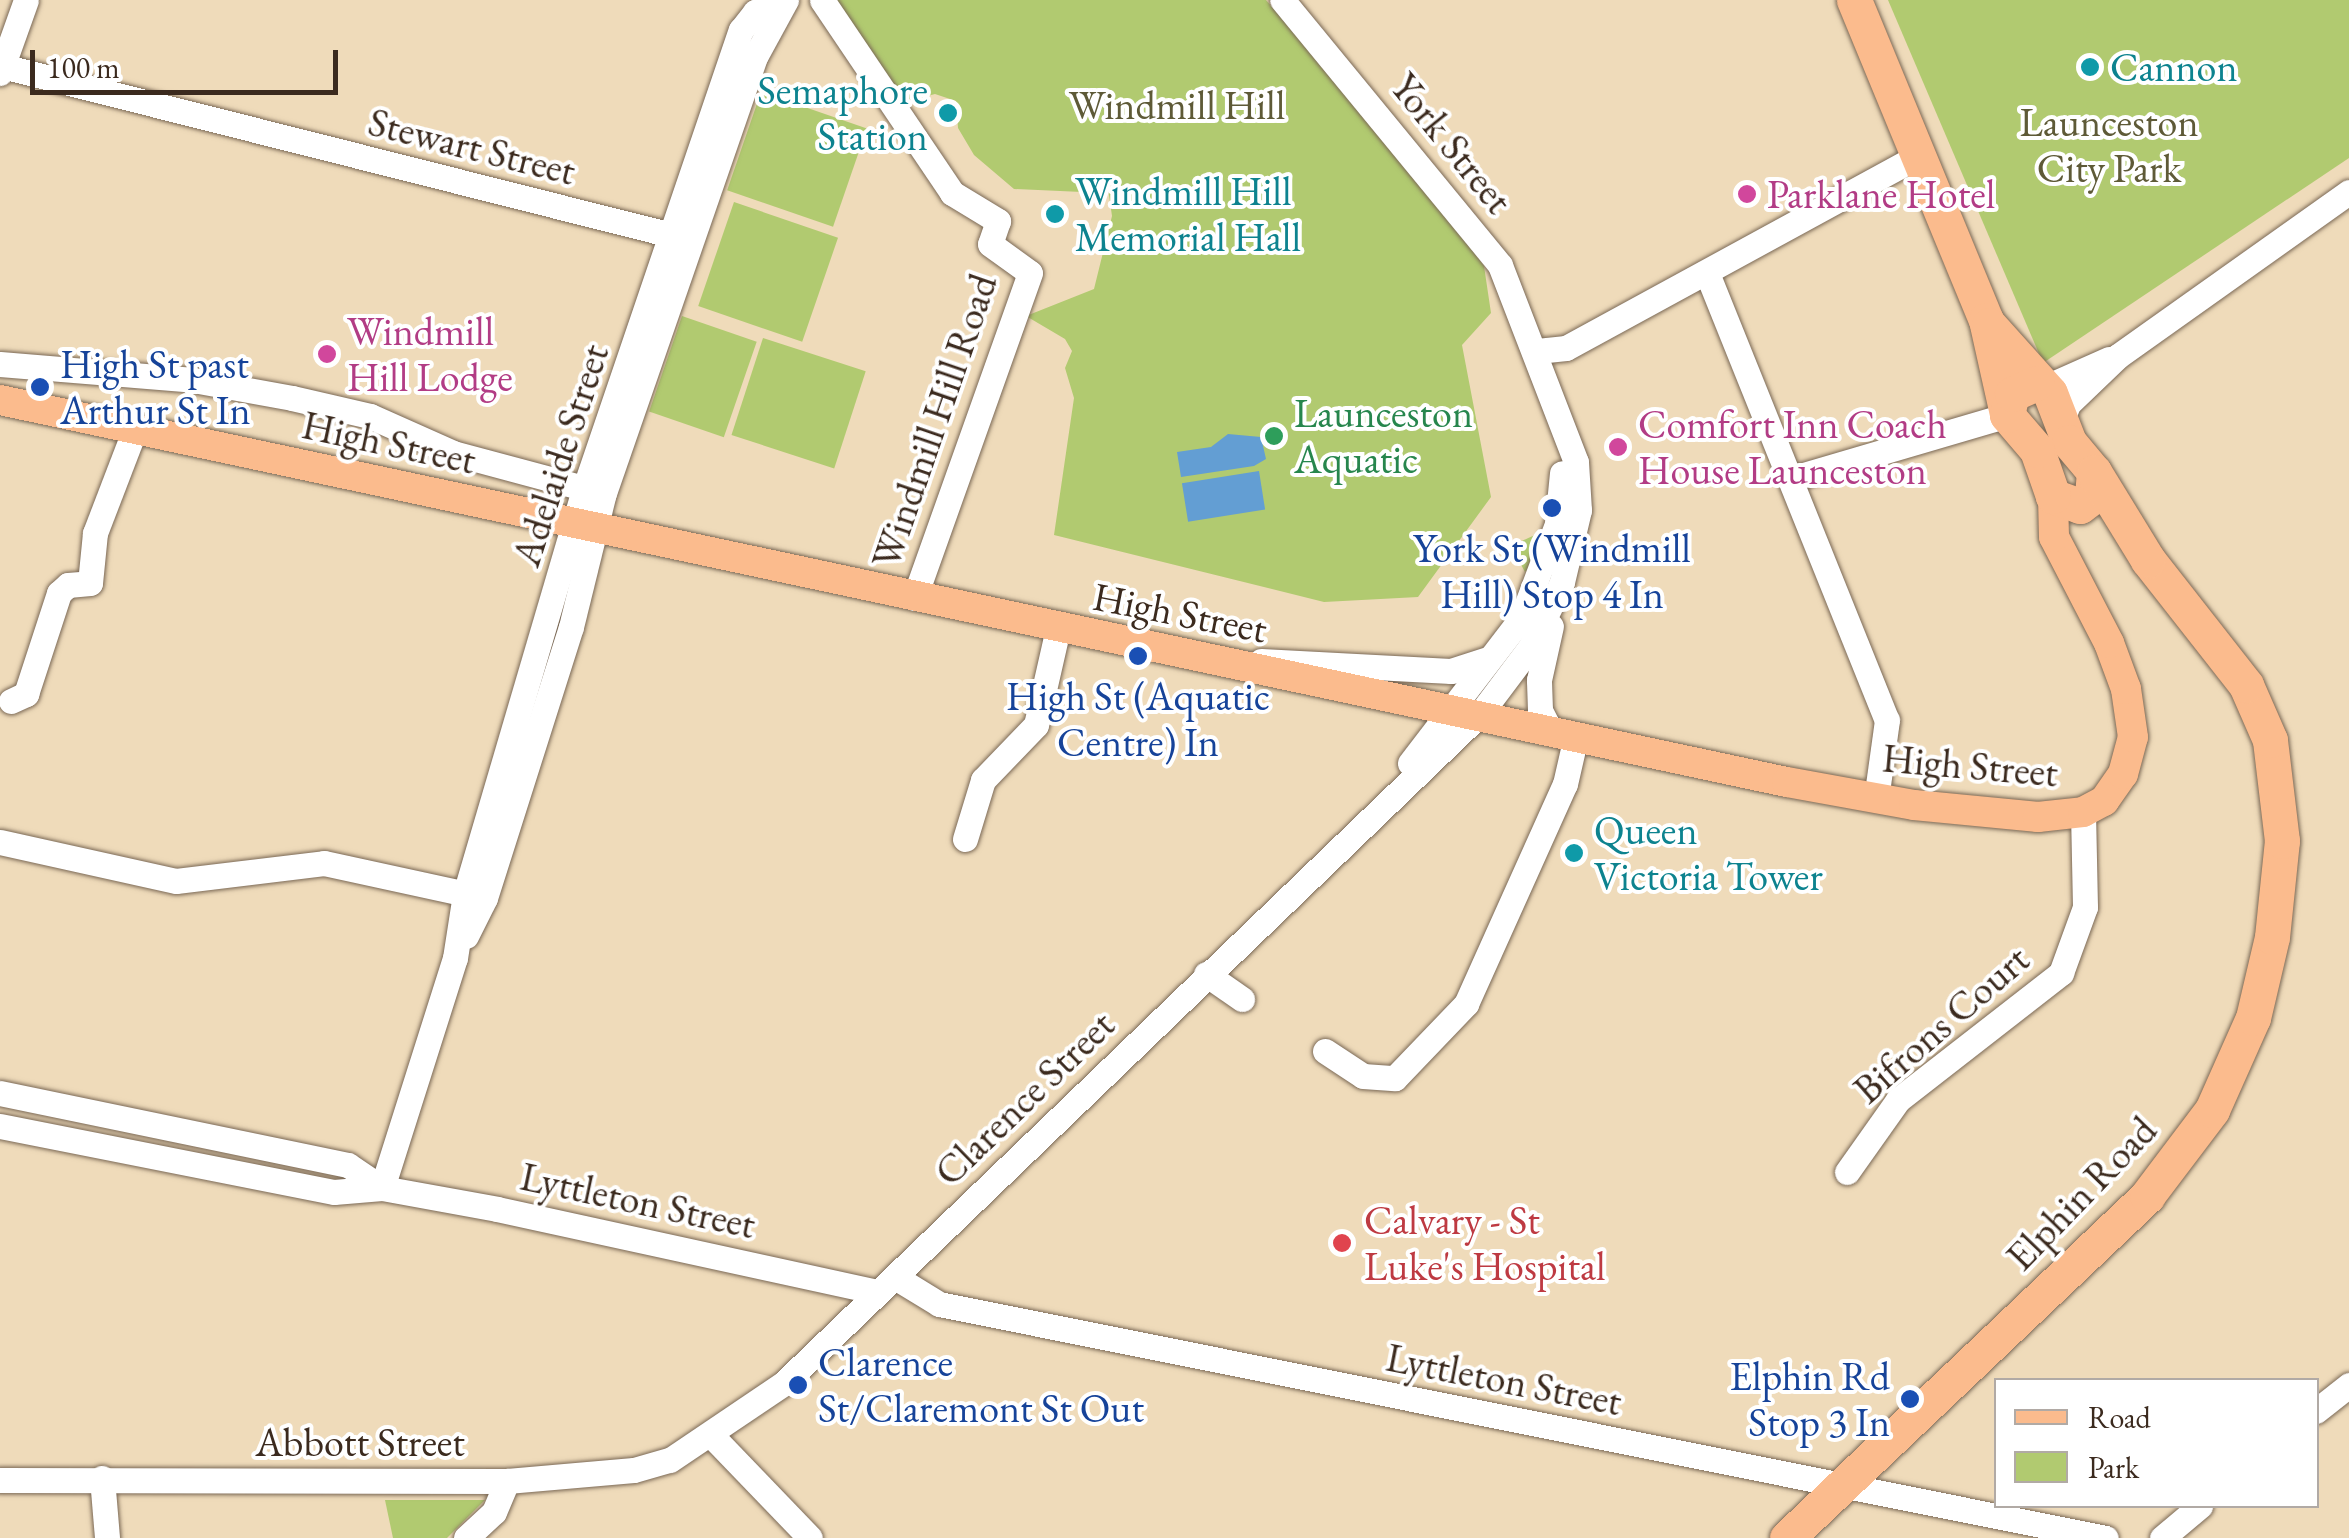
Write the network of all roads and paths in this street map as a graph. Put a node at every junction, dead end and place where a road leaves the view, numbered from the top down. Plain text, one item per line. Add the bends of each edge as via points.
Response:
1 (26, 0) edge
2 (784, 0) edge
3 (822, 0) edge
4 (1282, 0) edge
5 (1854, 0) edge
6 (1, 70) edge
7 (1917, 158) junction
8 (2349, 192) edge
9 (681, 238) junction
10 (1707, 273) junction
11 (1986, 320) junction
12 (1537, 350) junction
13 (2118, 356) junction
14 (0, 364) edge
15 (2042, 385) junction
16 (0, 400) edge
17 (2007, 415) junction
18 (2061, 424) junction
19 (135, 429) junction
20 (2094, 472) junction
21 (1790, 479) junction
22 (594, 492) junction
23 (2070, 503) junction
24 (585, 526) junction
25 (2148, 560) junction
26 (1562, 582) junction
27 (914, 598) junction
28 (1058, 628) junction
29 (1496, 655) junction
30 (1226, 660) junction
31 (10, 700) dead end
32 (1465, 711) junction
33 (1563, 733) junction
34 (1876, 799) junction
35 (2084, 812) junction
36 (965, 839) dead end
37 (0, 842) edge
38 (475, 896) junction
39 (1206, 974) junction
40 (1242, 999) dead end
41 (1325, 1051) dead end
42 (0, 1093) edge
43 (0, 1126) edge
44 (1847, 1172) dead end
45 (382, 1188) junction
46 (886, 1284) junction
47 (2349, 1385) edge
48 (2319, 1409) edge
49 (712, 1436) junction
50 (102, 1478) junction
51 (0, 1480) edge
52 (507, 1481) junction
53 (1846, 1481) junction
54 (2198, 1508) edge
55 (107, 1538) edge
56 (466, 1538) edge
57 (810, 1538) edge
58 (1787, 1538) edge
59 (2106, 1538) edge
60 (2162, 1538) edge

1 - 6 street
2 - 9 street, Adelaide Street via 745,52
3 - 27 street, Windmill Hill Road via 952,193 998,222 990,244 1030,273
4 - 12 street, York Street via 1485,242
5 - 7 highway
6 - 9 street, Stewart Street
7 - 10 street
7 - 11 highway
8 - 13 street
9 - 22 street, Adelaide Street
10 - 12 street via 1566,348
10 - 21 street
11 - 15 highway, Elphin Road
11 - 17 highway
12 - 26 street, York Street via 1580,488
12 - 29 street, York Street via 1563,500 1530,600
13 - 15 street
13 - 18 street via 2068,404
14 - 22 street via 193,380 292,398 370,416 453,453
15 - 17 highway via 2012,394
15 - 18 highway, Elphin Road
16 - 19 main road, High Street
17 - 21 street
17 - 23 highway
18 - 20 highway, Elphin Road
19 - 24 main road, High Street
19 - 31 street via 96,533 90,584 68,585 59,593 26,694
20 - 23 highway via 2094,491
20 - 25 highway, Elphin Road
21 - 34 street via 1887,720
22 - 24 street, Adelaide Street
23 - 25 highway, Elphin Road
23 - 35 main road, High Street via 2077,572 2120,671 2133,722 2123,774 2104,800
24 - 27 main road, High Street
24 - 38 street, Adelaide Street
25 - 53 highway, Elphin Road via 2246,685 2277,771 2278,884 2253,1018 2212,1110 2157,1184
26 - 32 street, York Street via 1531,646
26 - 33 street via 1540,680 1540,710
27 - 28 main road, High Street
28 - 30 main road, High Street
28 - 36 street via 1036,725 1018,751 982,780
29 - 30 street via 1451,671
29 - 32 street, York Street
30 - 32 main road, High Street
32 - 33 main road, High Street
32 - 39 street, Clarence Street
33 - 34 main road, High Street
33 - 41 street via 1566,784 1466,1004 1394,1078 1364,1076
34 - 35 main road, High Street via 2012,815
35 - 44 street, Bifrons Court via 2085,907 2060,973 1898,1100
37 - 38 street via 176,881 324,863
38 - 45 street, Adelaide Street
39 - 40 street
39 - 46 street, Clarence Street
42 - 45 street, Lyttleton Street via 348,1165
43 - 45 street, Lyttleton Street via 334,1192
45 - 46 street, Lyttleton Street
46 - 49 street, Clarence Street via 784,1384
46 - 53 street, Lyttleton Street via 939,1304
47 - 48 street
49 - 52 street, Abbott Street via 670,1460 634,1470
49 - 57 street
50 - 51 street, Abbott Street
50 - 52 street, Abbott Street
50 - 55 street
52 - 56 street via 494,1512
53 - 58 highway, Elphin Road
53 - 59 street, Lyttleton Street
54 - 60 street

